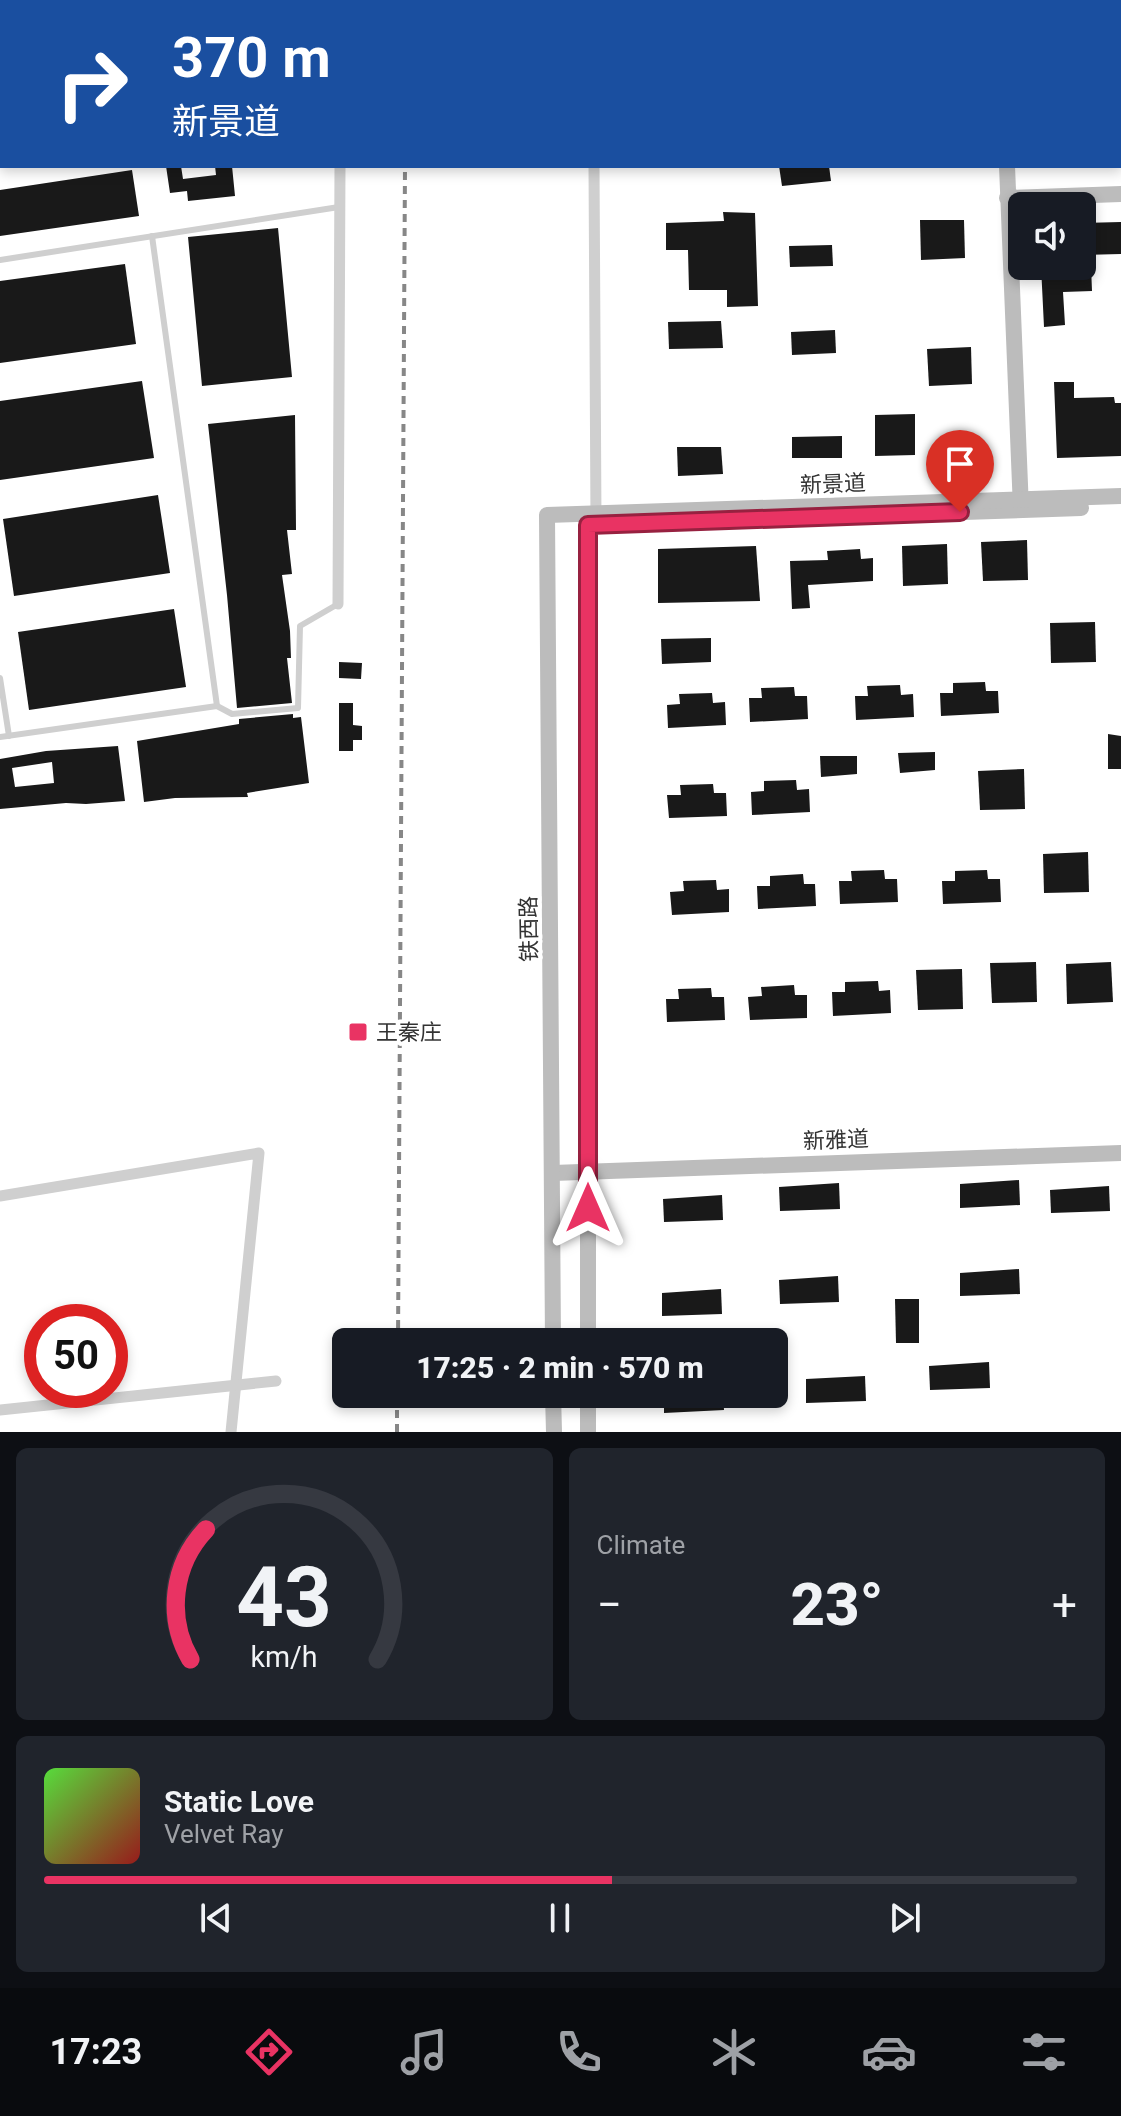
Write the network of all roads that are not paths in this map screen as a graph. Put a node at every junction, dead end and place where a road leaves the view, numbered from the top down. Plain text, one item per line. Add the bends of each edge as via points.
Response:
1 (340, 168) edge
2 (594, 168) edge
3 (1007, 168) edge
4 (1121, 194) edge
5 (1007, 198) junction
6 (339, 207) junction
7 (152, 236) junction
8 (0, 260) edge
9 (1121, 496) edge
10 (1021, 505) junction
11 (1121, 507) edge
12 (592, 519) junction
13 (547, 521) joint
14 (338, 604) joint
15 (0, 678) edge
16 (217, 706) junction
17 (9, 736) junction
18 (0, 737) edge
19 (1121, 1153) edge
20 (1121, 1162) edge
21 (588, 1176) junction
22 (553, 1178) junction
23 (0, 1196) edge
24 (553, 1328) edge
25 (588, 1328) edge
26 (276, 1381) dead end
27 (235, 1384) junction
28 (553, 1408) edge
29 (588, 1408) edge
30 (0, 1410) edge
31 (231, 1432) edge
32 (554, 1432) edge
33 (588, 1432) edge

1 - 6 street
2 - 12 street
3 - 5 street
4 - 5 street
5 - 10 street
6 - 7 lane
6 - 14 street
7 - 8 lane
7 - 16 lane
9 - 10 street, 新景道
10 - 11 street, 新景道
10 - 12 street, 新景道
12 - 13 street, 新景道
12 - 21 street
13 - 22 street, 铁西路
14 - 16 lane via 300,626 298,708 232,714
15 - 17 lane
16 - 17 lane
17 - 18 lane
19 - 21 street, 新雅道
20 - 21 street, 新雅道
21 - 22 street, 新雅道
21 - 25 street
22 - 24 street, 铁西路
23 - 27 street via 259,1153
26 - 27 street
27 - 30 street
27 - 31 street
28 - 32 street
29 - 33 street

